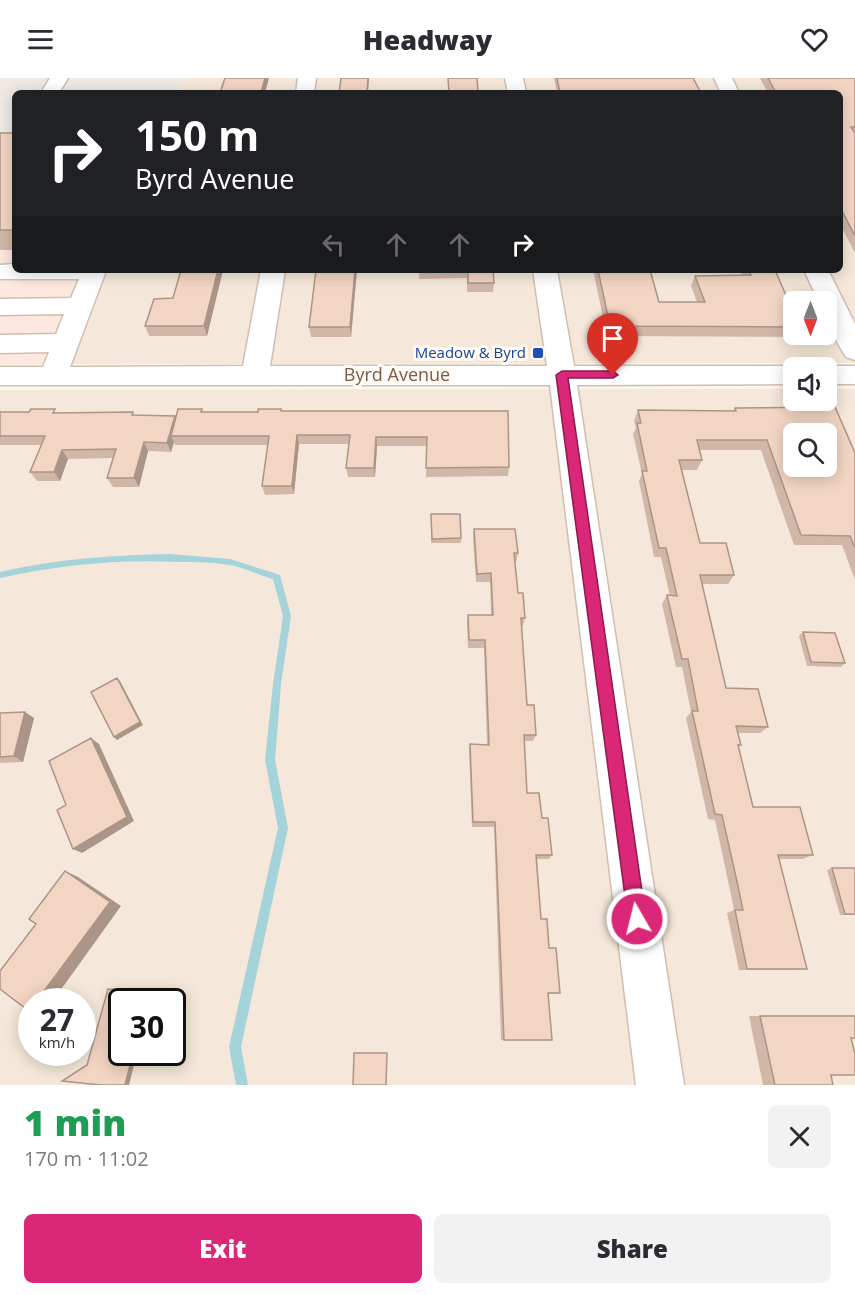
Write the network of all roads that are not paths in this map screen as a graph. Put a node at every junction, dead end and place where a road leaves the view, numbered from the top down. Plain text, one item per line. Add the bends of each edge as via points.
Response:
1 (93, 273) edge
2 (272, 273) edge
3 (545, 273) edge
4 (817, 273) edge
5 (81, 306) junction
6 (0, 307) edge
7 (66, 343) junction
8 (0, 344) edge
9 (855, 351) edge
10 (562, 375) junction
11 (783, 375) edge
12 (837, 375) edge
13 (855, 375) edge
14 (0, 376) edge
15 (54, 376) junction
16 (255, 376) junction
17 (660, 1085) edge

1 - 5 street
2 - 16 street
3 - 10 street
4 - 9 street
5 - 6 street
5 - 7 street
7 - 8 street
7 - 15 street
10 - 11 street, Byrd Avenue
10 - 16 street, Byrd Avenue
10 - 17 street
12 - 13 street
14 - 15 street, Byrd Avenue
15 - 16 street, Byrd Avenue

